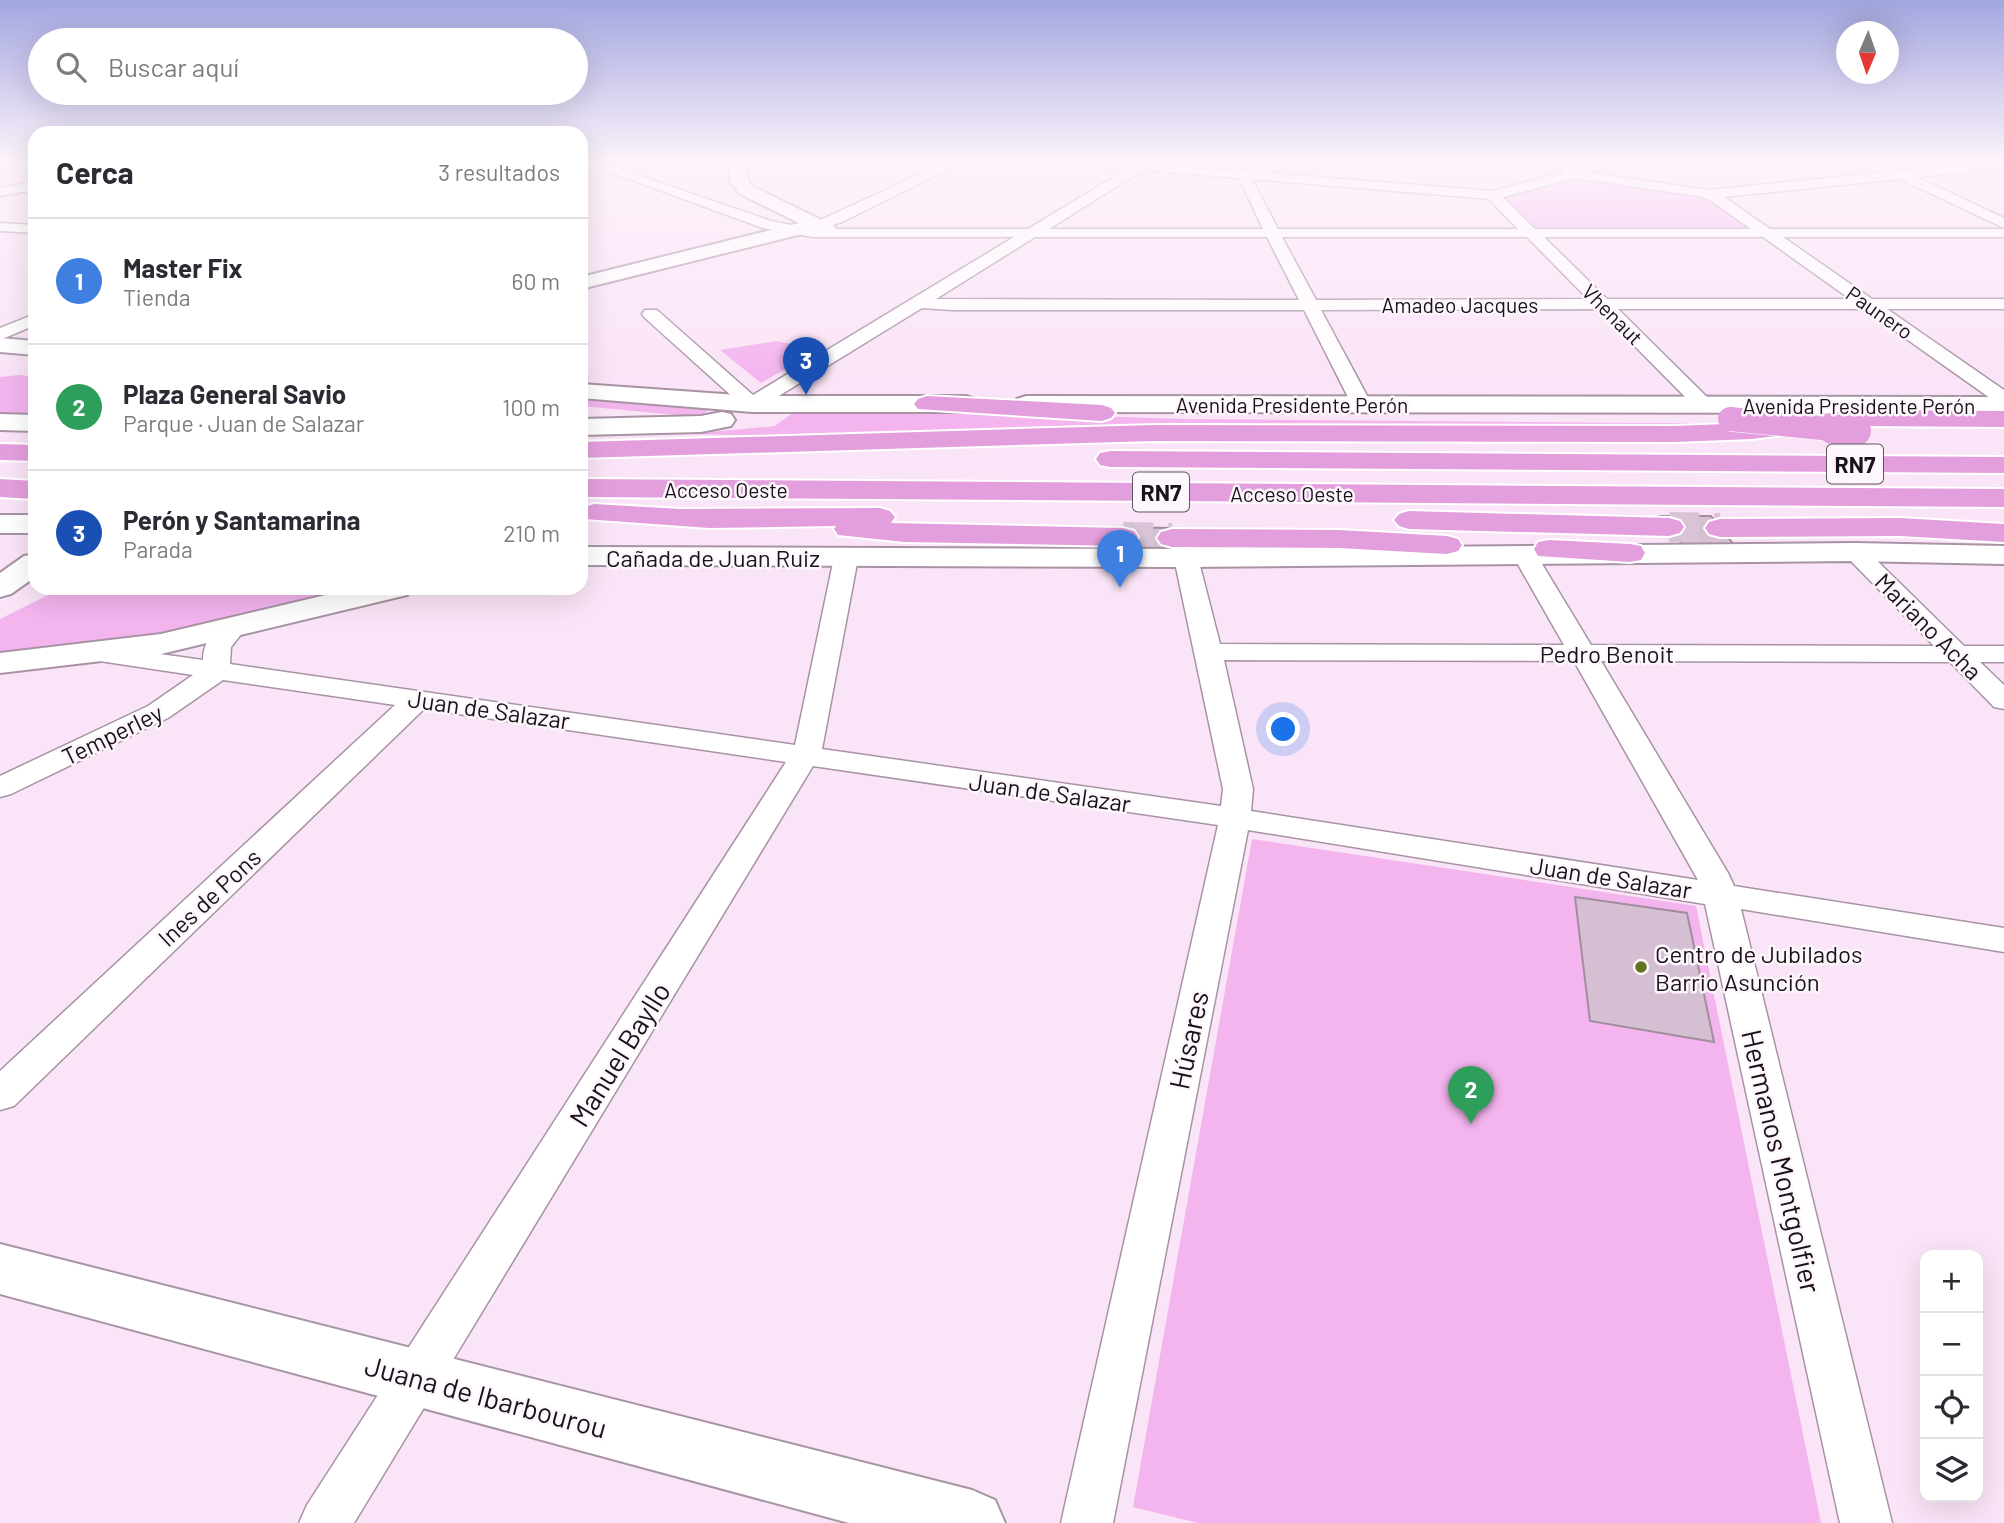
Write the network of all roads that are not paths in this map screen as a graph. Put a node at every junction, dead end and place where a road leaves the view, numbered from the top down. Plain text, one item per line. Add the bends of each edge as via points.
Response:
1 (779, 234) edge
2 (1029, 234) edge
3 (1273, 234) edge
4 (1530, 234) edge
5 (1766, 234) edge
6 (588, 281) edge
7 (916, 302) junction
8 (1309, 304) junction
9 (1604, 304) junction
10 (1868, 304) junction
11 (2004, 304) edge
12 (651, 314) dead end
13 (28, 322) edge
14 (0, 335) edge
15 (0, 345) edge
16 (28, 347) edge
17 (588, 392) edge
18 (2004, 399) edge
19 (752, 404) junction
20 (927, 404) junction
21 (1362, 405) junction
22 (1704, 405) junction
23 (2004, 405) edge
24 (588, 414) edge
25 (2004, 419) edge
26 (0, 422) edge
27 (28, 422) edge
28 (693, 423) junction
29 (588, 427) edge
30 (2004, 438) edge
31 (588, 450) edge
32 (0, 452) edge
33 (28, 453) edge
34 (588, 456) edge
35 (2004, 465) edge
36 (0, 487) edge
37 (28, 488) edge
38 (588, 488) edge
39 (2004, 498) edge
40 (588, 513) edge
41 (683, 517) junction
42 (0, 524) edge
43 (28, 524) edge
44 (1669, 527) tunnel mouth
45 (1720, 528) tunnel mouth
46 (2004, 533) edge
47 (588, 537) edge
48 (1123, 537) tunnel mouth
49 (1179, 548) junction
50 (1855, 552) junction
51 (1630, 553) junction
52 (1524, 554) junction
53 (2004, 555) edge
54 (588, 556) edge
55 (846, 558) junction
56 (28, 568) edge
57 (0, 587) edge
58 (367, 595) edge
59 (233, 628) junction
60 (1209, 652) junction
61 (95, 653) junction
62 (1581, 653) junction
63 (1958, 654) junction
64 (2004, 654) edge
65 (0, 663) edge
66 (218, 671) junction
67 (418, 699) junction
68 (2004, 701) edge
69 (804, 757) junction
70 (0, 788) edge
71 (1235, 818) junction
72 (1720, 894) junction
73 (2004, 940) edge
74 (0, 1095) edge
75 (0, 1269) edge
76 (416, 1377) junction
77 (324, 1523) edge
78 (972, 1523) edge
79 (1087, 1523) edge
80 (1866, 1523) edge

1 - 6 main road
2 - 7 street
3 - 8 street
4 - 9 street, Vhenaut
5 - 10 street, Paunero
7 - 8 street, Amadeo Jacques
7 - 19 street
8 - 9 street, Amadeo Jacques
8 - 21 street
9 - 10 street, Amadeo Jacques
9 - 22 street, Vhenaut
10 - 11 street, Amadeo Jacques
10 - 18 street, Paunero
12 - 19 street
13 - 14 street
15 - 16 main road
17 - 19 main road, Avenida Presidente Perón
19 - 20 main road, Avenida Presidente Perón
19 - 28 main road via 722,420
20 - 21 main road, Avenida Presidente Perón
20 - 30 highway, bridge via 1132,415 1692,417 1921,437
21 - 22 main road, Avenida Presidente Perón
22 - 23 main road, Avenida Presidente Perón
24 - 28 main road
25 - 31 highway via 1854,418 1752,431 1675,434 1154,433
26 - 27 main road
28 - 29 main road
32 - 33 highway
34 - 35 highway, Acceso Oeste / RN7
36 - 37 highway
38 - 39 highway, Acceso Oeste / RN7
40 - 41 highway
41 - 44 highway via 1375,519
41 - 48 highway via 904,533
42 - 43 main road
45 - 46 highway via 1900,527
47 - 55 main road via 670,540
49 - 51 highway via 1339,539
49 - 52 main road
49 - 55 main road
49 - 60 street, Húsares
50 - 51 main road
50 - 53 main road
50 - 63 street, Mariano Acha
51 - 52 main road
52 - 62 street, Hermanos Montgolfier
54 - 55 main road, Cañada de Juan Ruiz
55 - 69 street, Manuel Bayllo via 811,741
56 - 57 main road
58 - 59 main road
59 - 61 main road
59 - 66 street via 217,643
60 - 62 street, Pedro Benoit
60 - 71 street, Húsares via 1238,789
61 - 65 main road
61 - 66 street, Juan de Salazar
62 - 63 street, Pedro Benoit
62 - 72 street, Hermanos Montgolfier via 1712,873
63 - 64 street, Pedro Benoit
63 - 68 street, Mariano Acha
66 - 67 street, Juan de Salazar
66 - 70 street, Temperley via 158,712
67 - 69 street, Juan de Salazar
67 - 74 street, Ines de Pons
69 - 71 street, Juan de Salazar
69 - 76 street, Manuel Bayllo
71 - 72 street, Juan de Salazar
71 - 79 street, Húsares
72 - 73 street, Juan de Salazar
72 - 80 street, Hermanos Montgolfier
75 - 76 main road, Juana de Ibarbourou
76 - 77 street, Manuel Bayllo
76 - 78 main road, Juana de Ibarbourou

